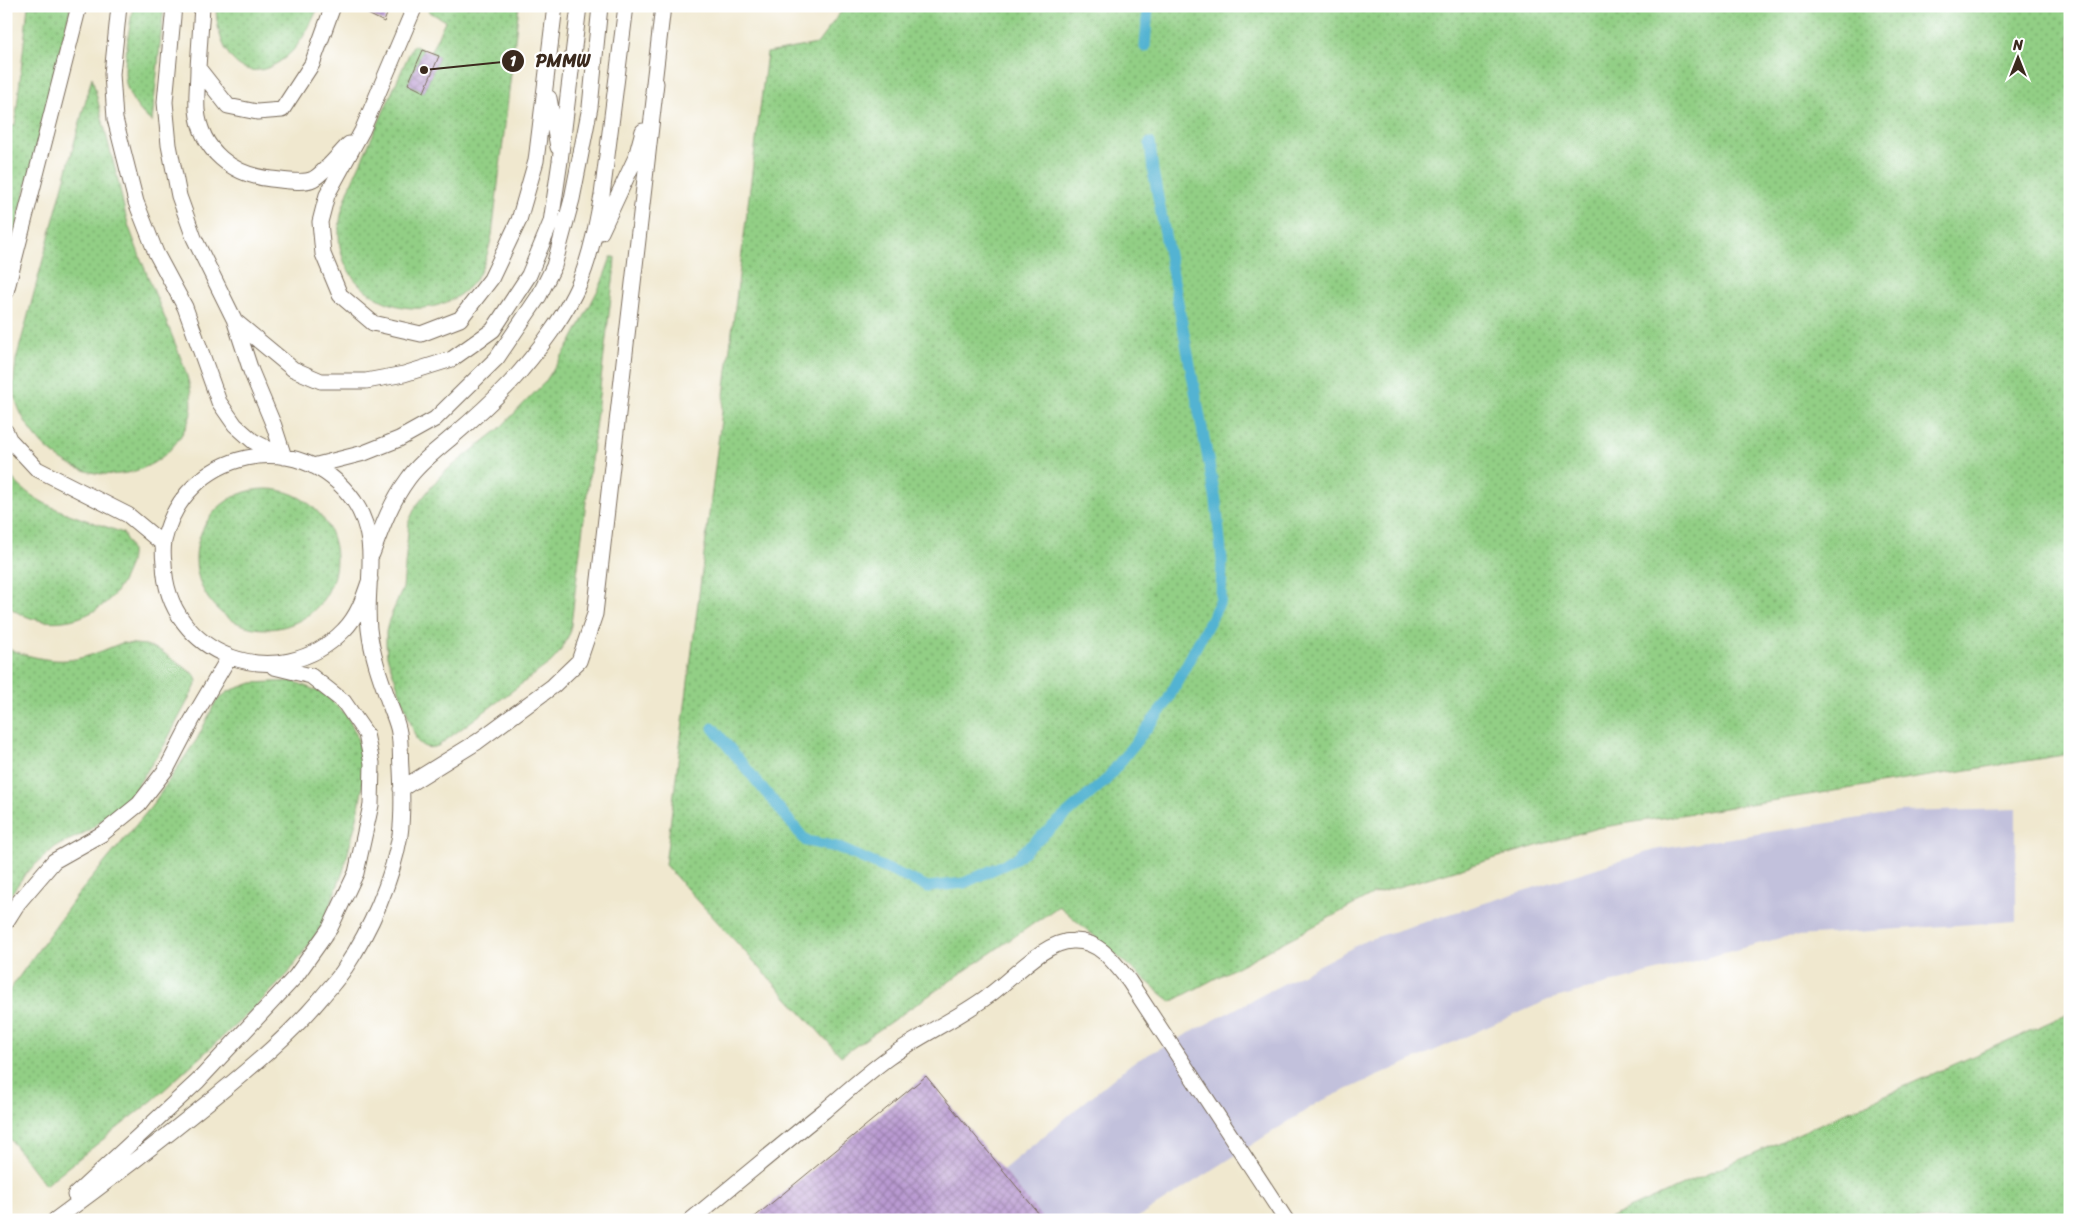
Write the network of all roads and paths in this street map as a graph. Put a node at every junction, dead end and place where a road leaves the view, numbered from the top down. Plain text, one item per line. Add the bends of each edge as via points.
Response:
1 (79, 6) edge
2 (119, 6) edge
3 (174, 6) edge
4 (202, 6) edge
5 (333, 6) edge
6 (415, 6) edge
7 (555, 6) edge
8 (578, 6) edge
9 (600, 6) edge
10 (626, 6) edge
11 (663, 6) edge
12 (198, 68) junction
13 (656, 83) junction
14 (546, 84) junction
15 (362, 131) junction
16 (560, 161) junction
17 (582, 277) junction
18 (6, 292) edge
19 (235, 321) junction
20 (6, 432) edge
21 (284, 457) junction
22 (314, 466) junction
23 (163, 544) junction
24 (372, 554) junction
25 (370, 579) junction
26 (229, 657) junction
27 (260, 664) junction
28 (401, 789) junction
29 (6, 922) edge
30 (48, 1220) edge
31 (55, 1220) edge
32 (691, 1220) edge
33 (1286, 1220) edge

1 - 18 lane
2 - 21 lane via 112,74 115,119 136,202 156,253 185,307 219,402 235,425 253,441
3 - 19 lane via 166,102 169,145 179,196 194,238
4 - 12 lane
5 - 12 lane via 312,64 282,110 257,112 228,106
6 - 15 lane
7 - 14 lane
8 - 16 lane
9 - 22 lane via 590,108 572,199 554,266 539,296 497,358 435,419 364,453
10 - 17 lane via 598,220
11 - 13 lane
12 - 15 lane via 197,112 205,141 222,160 240,171 266,179 312,180
13 - 17 lane via 636,157
13 - 28 lane via 595,614 579,661 553,686 477,742
14 - 15 lane via 536,161 519,220 492,279 460,319 421,334 373,323 340,295 323,254 320,222 327,195
14 - 16 lane
16 - 19 lane via 551,222 529,275 493,330 452,359 404,374 366,381 321,381 293,370
17 - 24 lane via 557,322 511,382 409,477 390,508
19 - 21 lane
20 - 23 lane via 37,469 128,515
21 - 22 lane
21 - 23 lane via 252,456 221,466 195,483 174,511
22 - 24 lane via 336,482 354,502 366,527
23 - 26 lane via 164,579 171,602 184,624 201,641
24 - 25 lane
25 - 27 lane via 363,602 345,629 321,649 291,661
25 - 28 lane via 368,623 372,654 399,732
26 - 27 lane
26 - 29 lane via 167,768 139,804 102,834 54,861
27 - 30 lane via 311,676 344,702 366,734 372,762 371,805 356,873 330,928 296,976 198,1081
28 - 31 lane via 400,832 390,878 344,970 300,1023 243,1074 138,1159
32 - 33 lane via 887,1059 989,996 1043,952 1072,940 1100,949 1129,981

